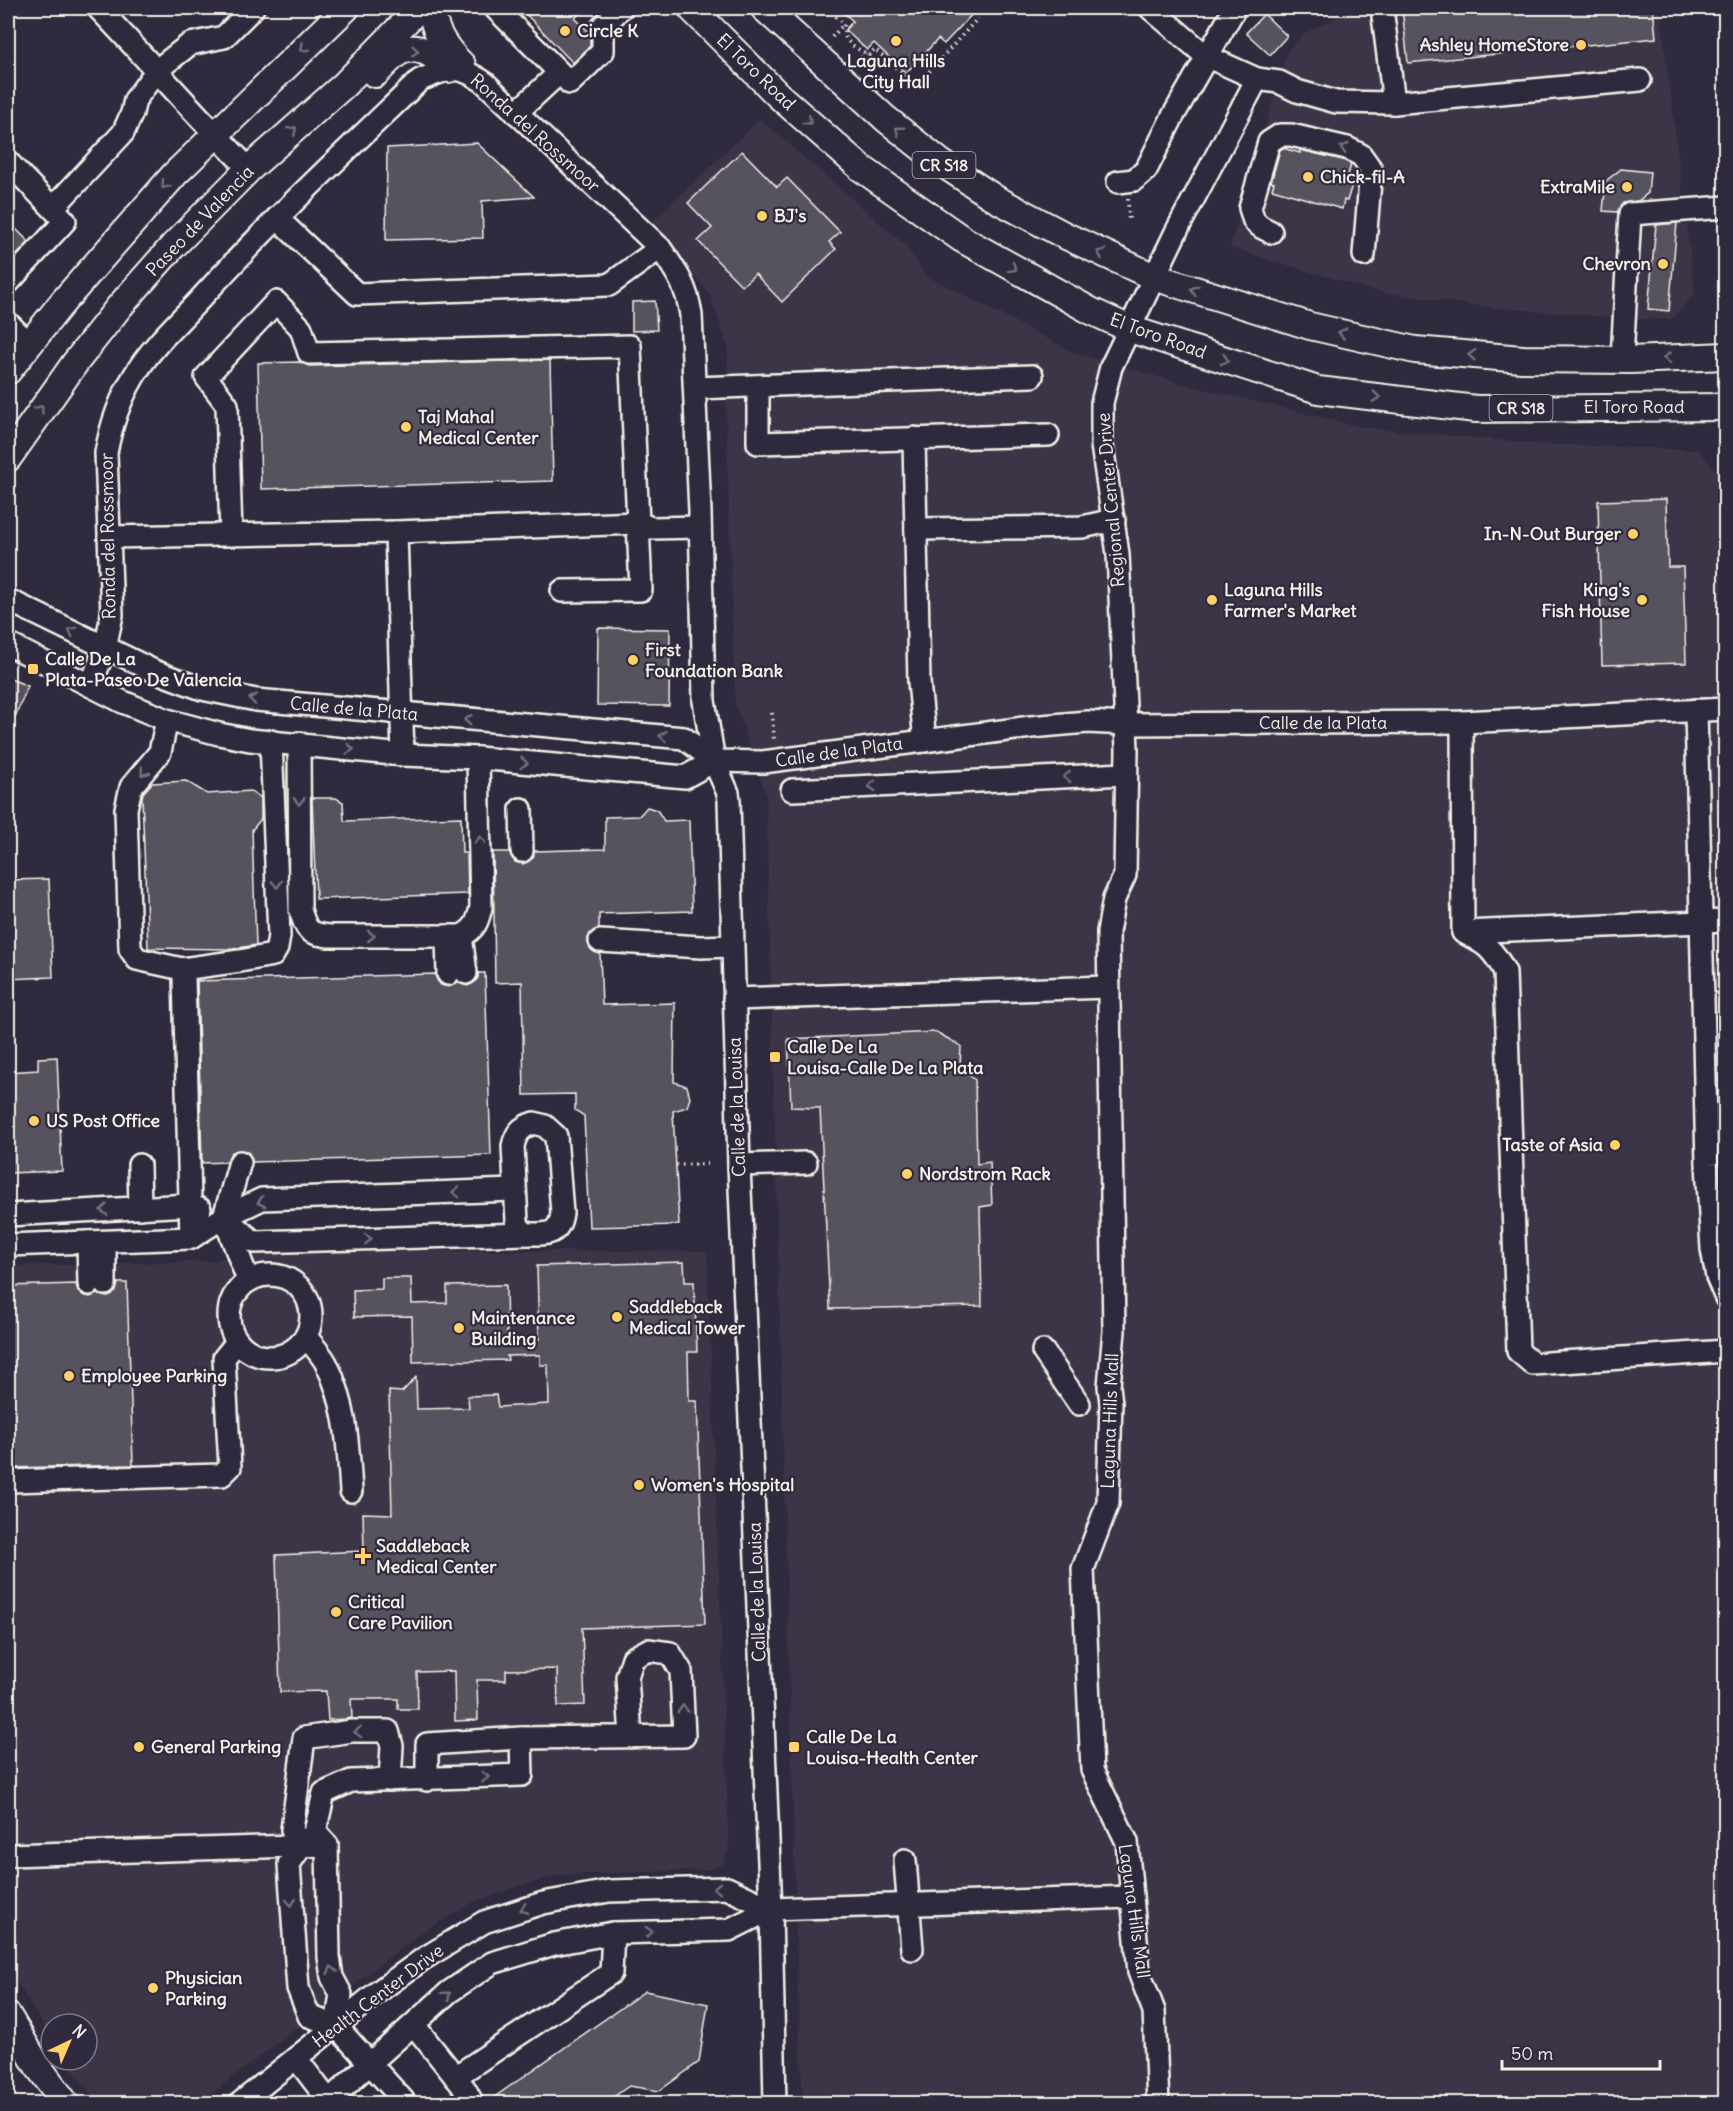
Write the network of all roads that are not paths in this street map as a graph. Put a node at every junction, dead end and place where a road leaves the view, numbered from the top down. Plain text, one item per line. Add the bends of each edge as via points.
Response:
1 (98, 8) edge
2 (253, 8) edge
3 (346, 8) edge
4 (419, 8) edge
5 (431, 8) edge
6 (495, 8) edge
7 (621, 8) edge
8 (691, 8) edge
9 (764, 8) edge
10 (1150, 8) edge
11 (1235, 8) edge
12 (1382, 8) edge
13 (1206, 56) junction
14 (158, 70) junction
15 (457, 70) junction
16 (559, 73) junction
17 (1257, 79) junction
18 (1640, 80) dead end
19 (1394, 104) junction
20 (314, 111) junction
21 (516, 113) junction
22 (215, 134) junction
23 (8, 162) edge
24 (249, 169) junction
25 (1118, 182) dead end
26 (1725, 207) edge
27 (59, 214) junction
28 (277, 218) junction
29 (1271, 232) dead end
30 (660, 248) junction
31 (1364, 255) dead end
32 (1154, 277) junction
33 (8, 283) edge
34 (8, 323) edge
35 (1130, 329) junction
36 (29, 344) junction
37 (1725, 356) edge
38 (1622, 359) junction
39 (8, 370) edge
40 (1032, 376) dead end
41 (758, 386) junction
42 (695, 388) junction
43 (1725, 407) edge
44 (1048, 435) dead end
45 (914, 438) junction
46 (8, 458) edge
47 (700, 519) junction
48 (1114, 520) junction
49 (639, 523) junction
50 (916, 529) junction
51 (396, 532) junction
52 (231, 535) junction
53 (109, 537) junction
54 (562, 591) dead end
55 (8, 600) edge
56 (8, 644) edge
57 (105, 648) junction
58 (91, 685) junction
59 (1725, 709) edge
60 (1696, 710) junction
61 (403, 714) junction
62 (167, 720) junction
63 (1462, 722) junction
64 (1126, 724) junction
65 (271, 741) junction
66 (925, 741) junction
67 (299, 743) junction
68 (403, 754) junction
69 (478, 758) junction
70 (714, 760) junction
71 (1125, 774) junction
72 (792, 790) dead end
73 (521, 809) dead end
74 (522, 851) dead end
75 (1725, 921) edge
76 (1702, 922) junction
77 (1463, 932) junction
78 (454, 936) junction
79 (600, 941) dead end
80 (732, 946) junction
81 (182, 969) junction
82 (457, 974) dead end
83 (1108, 987) junction
84 (734, 999) junction
85 (233, 1162) dead end
86 (806, 1163) dead end
87 (139, 1165) dead end
88 (739, 1165) junction
89 (514, 1190) junction
90 (189, 1205) junction
91 (140, 1208) junction
92 (8, 1215) edge
93 (224, 1217) junction
94 (527, 1234) junction
95 (191, 1238) junction
96 (97, 1242) junction
97 (8, 1245) edge
98 (248, 1280) junction
99 (97, 1284) dead end
100 (1725, 1298) edge
101 (306, 1337) junction
102 (237, 1342) junction
103 (1043, 1351) dead end
104 (1725, 1352) edge
105 (1079, 1404) dead end
106 (8, 1481) edge
107 (351, 1491) dead end
108 (631, 1737) dead end
109 (521, 1738) junction
110 (390, 1780) junction
111 (427, 1780) junction
112 (314, 1842) junction
113 (8, 1855) edge
114 (905, 1860) dead end
115 (1132, 1898) junction
116 (908, 1904) junction
117 (771, 1909) junction
118 (614, 1933) junction
119 (912, 1949) dead end
120 (8, 2016) edge
121 (414, 2025) junction
122 (336, 2026) junction
123 (296, 2058) junction
124 (370, 2065) junction
125 (455, 2077) junction
126 (328, 2102) edge
127 (66, 2103) edge
128 (239, 2103) edge
129 (404, 2103) edge
130 (473, 2103) edge
131 (775, 2103) edge
132 (1158, 2103) edge

1 - 14 street
2 - 14 street via 224,37 190,44
3 -> 22 main road
4 - 20 main road, Paseo de Valencia
5 - 15 main road via 433,23
6 - 16 street
7 - 16 street via 603,26 603,51 570,83
8 -> 35 main road, El Toro Road / CR S18 via 779,96 861,168 962,239
32 -> 9 main road, CR S18 via 996,199 940,162 886,119
10 - 13 street
11 - 13 street
12 - 19 street
13 - 17 street
13 - 25 street via 1146,170 1134,180
14 - 22 street
14 - 27 street via 135,100 123,133
20 -> 15 main road via 337,105 400,51 418,49
15 - 21 street, Ronda del Rossmoor via 484,82
15 - 28 street, Ronda del Rossmoor via 420,80
16 - 21 street
17 - 19 street via 1279,82 1335,102
17 - 32 street, Regional Center Drive
18 - 19 street
24 -> 20 main road, Paseo de Valencia
21 - 30 street, Ronda del Rossmoor
22 - 24 street
22 -> 36 main road via 175,174
23 - 27 street
46 -> 24 main road, Paseo de Valencia via 119,307
26 - 38 street via 1630,214
27 - 33 street
28 - 30 street via 357,294 609,285
28 - 53 street, Ronda del Rossmoor via 154,350 119,404 106,453
31 -> 29 street via 1371,169 1354,152 1291,135 1280,135 1269,142 1250,208 1254,221
30 - 42 street, Ronda del Rossmoor via 681,277 689,297
32 - 35 street, Regional Center Drive
38 -> 32 main road, CR S18 via 1522,359 1415,350 1310,326
34 - 36 street
35 -> 43 main road, El Toro Road / CR S18 via 1318,390 1476,409
35 - 48 street, Regional Center Drive via 1109,372 1102,403 1102,446
36 - 39 main road
37 -> 38 main road, CR S18
40 - 41 street
41 - 42 street
41 - 45 street via 758,443
42 - 47 street, Ronda del Rossmoor
44 - 45 street
45 - 50 street
47 - 49 street via 650,515
47 - 70 street, Ronda del Rossmoor via 704,701
48 - 50 street via 1082,527
48 - 64 street, Regional Center Drive
49 - 51 street
49 - 52 street via 630,346 309,353 301,328 276,302 206,377 227,405
49 - 54 street via 641,590
50 - 66 street via 919,682
51 - 52 street
51 - 61 street
52 - 53 street
53 - 57 street, Ronda del Rossmoor via 112,615
57 -> 55 street, Calle de la Plata
56 - 58 street
57 - 58 street, Ronda del Rossmoor
61 -> 57 street, Calle de la Plata via 256,700 202,689
58 - 62 street
59 - 60 street, Calle de la Plata
60 - 63 street, Calle de la Plata
60 - 76 street
61 - 68 street
70 -> 61 street, Calle de la Plata via 684,738
62 - 65 street via 219,735
62 -> 81 street via 160,752 131,787 126,809 130,949 138,959
63 - 64 street, Calle de la Plata
63 - 77 street
64 - 66 street, Calle de la Plata via 1031,726
64 - 71 street, Laguna Hills Mall
65 - 67 street
65 -> 81 street via 277,948 273,955
66 - 70 street, Calle de la Plata via 763,762
67 -> 68 street
67 -> 78 street via 300,910 305,926 312,934 328,936
68 - 69 street
69 -> 70 street via 685,777
78 -> 69 street via 470,932 481,907
70 - 80 street, Calle de la Louisa via 728,793
71 -> 72 street
71 - 83 street, Laguna Hills Mall via 1125,875 1114,899 1108,932
73 - 74 street
75 - 76 street
76 - 77 street
76 - 100 street via 1712,1249
77 - 104 street via 1487,944 1504,972 1518,1351 1533,1364
78 - 82 street
79 - 80 street
80 - 84 street, Calle de la Louisa
81 - 90 street
83 - 84 street
83 - 115 street, Laguna Hills Mall via 1114,1331 1109,1386 1112,1402 1108,1503 1083,1569 1092,1770 1127,1842
84 - 88 street, Calle de la Louisa
85 - 93 street via 232,1188
86 - 88 street
87 - 91 street
88 - 117 street, Calle de la Louisa
89 -> 93 street via 262,1200
89 - 94 street via 519,1228
89 - 94 street via 516,1136 534,1123 545,1126 556,1136 560,1226 553,1232
90 - 91 street
90 - 93 street
90 - 95 street
91 -> 92 street
93 -> 94 street via 254,1242
93 - 95 street
93 - 98 street
95 - 96 street
96 - 97 street
96 - 99 street
98 - 101 street via 275,1275 299,1286 311,1310
98 - 102 street via 237,1289 229,1309 230,1330
101 - 102 street via 293,1351 271,1358 247,1351
101 - 107 street via 325,1362 339,1397 347,1427
102 - 106 street via 224,1358 230,1467 222,1475
103 - 105 street
108 - 109 street
109 - 111 street via 426,1744
111 -> 109 street via 522,1775
110 - 111 street
110 - 112 street via 351,1781 324,1793
110 -> 112 street via 392,1746 387,1731 304,1738 292,1830
112 - 113 street
122 -> 112 street via 341,1994 332,1977
112 -> 122 street via 289,1864 298,1988 309,2016
114 - 116 street
115 - 116 street
115 - 132 street, Laguna Hills Mall via 1139,1972 1154,2011
116 - 117 street
116 - 119 street
118 -> 117 street via 729,1930
117 -> 122 street, Health Center Drive via 727,1888 609,1891 543,1903 484,1922 423,1959
117 - 131 street, Calle de la Louisa
121 -> 118 street via 449,1992 492,1963 554,1944
118 - 125 street via 611,1973
120 - 127 main road via 37,2065
121 - 124 street
121 - 125 street
122 - 123 street, Health Center Drive
122 - 124 street
123 - 126 street
123 - 128 street, Health Center Drive
124 - 126 street
124 - 129 street
125 - 130 street

